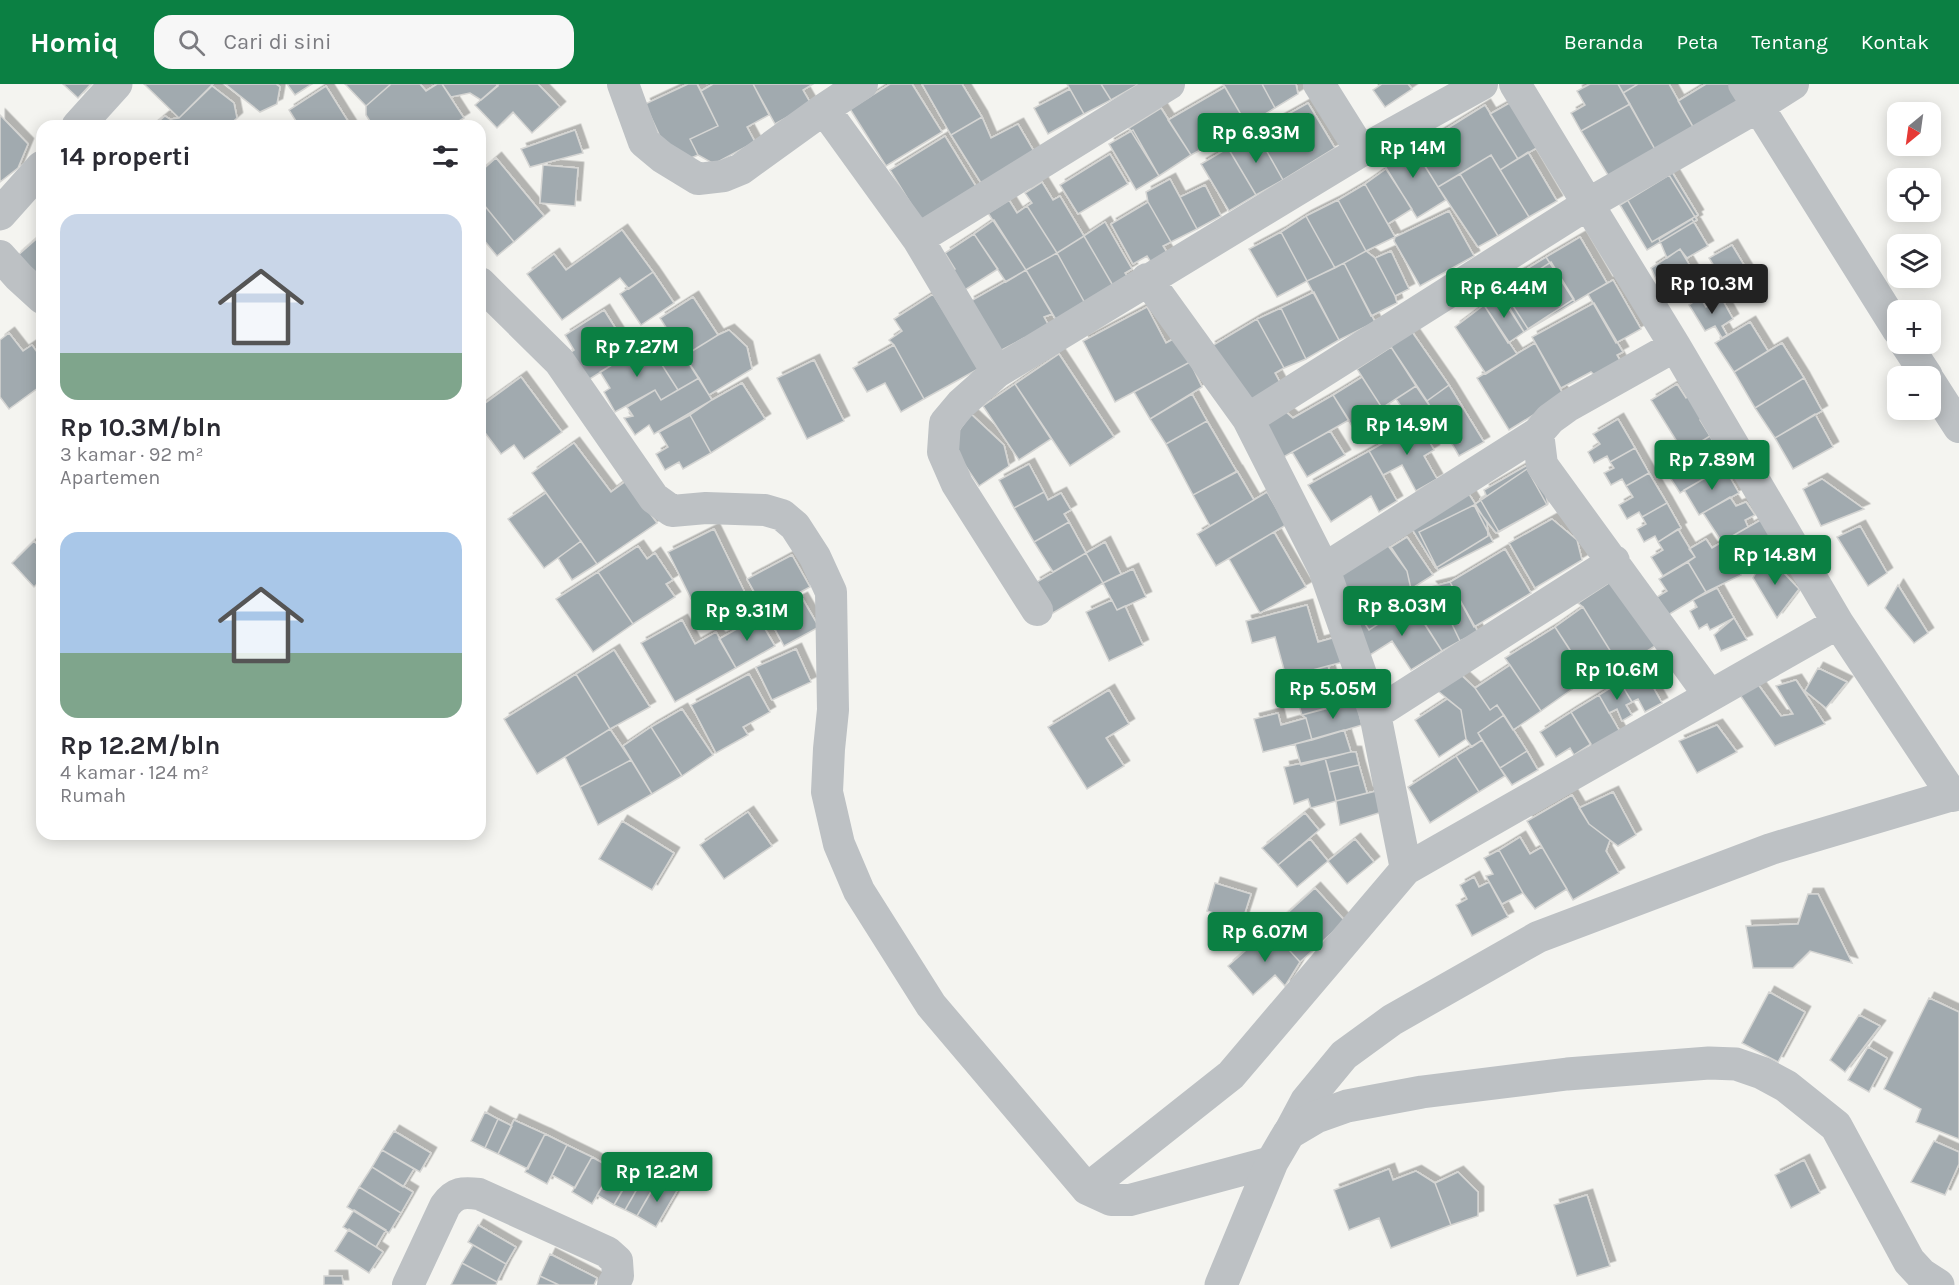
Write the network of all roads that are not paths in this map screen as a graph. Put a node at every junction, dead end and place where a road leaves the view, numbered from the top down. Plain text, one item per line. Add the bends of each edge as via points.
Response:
1 (116, 84) edge
2 (623, 84) edge
3 (862, 84) edge
4 (1169, 84) edge
5 (1319, 84) edge
6 (1482, 84) edge
7 (1515, 84) edge
8 (1793, 84) edge
9 (1750, 96) edge
10 (824, 109) junction
11 (83, 120) edge
12 (1361, 151) junction
13 (36, 174) edge
14 (1588, 204) junction
15 (0, 214) edge
16 (918, 239) junction
17 (0, 256) edge
18 (1147, 279) junction
19 (486, 289) edge
20 (36, 293) edge
21 (1887, 313) edge
22 (1675, 346) junction
23 (997, 372) junction
24 (1941, 399) edge
25 (1248, 419) junction
26 (1959, 427) edge
27 (1538, 433) junction
28 (1614, 561) junction
29 (1324, 569) junction
30 (1037, 610) dead end
31 (1838, 623) junction
32 (1710, 696) junction
33 (1375, 714) junction
34 (1956, 794) edge
35 (1406, 869) junction
36 (1289, 1133) junction
37 (1272, 1162) junction
38 (1087, 1188) junction
39 (408, 1285) edge
40 (613, 1285) edge
41 (1221, 1285) edge
42 (1938, 1285) edge

1 - 11 street
2 - 10 street via 645,142 662,158 698,179 741,169
3 - 10 street
4 - 16 street
5 - 12 street
6 - 12 street
7 - 14 street
8 - 9 street
9 - 14 street
9 - 21 street
10 - 16 street
12 - 18 street
13 - 15 street
14 - 22 street
14 - 25 street
16 - 23 street
17 - 20 street
18 - 23 street
18 - 25 street
19 - 38 street via 559,362 654,498 672,511 765,510 782,515 795,526 815,556 831,592 833,710 827,792 838,844 859,891 931,1005
22 - 27 street via 1568,406
22 - 31 street
23 - 30 street via 945,423 943,452 957,484
24 - 26 street
25 - 29 street
27 - 28 street via 1542,465
27 - 29 street
28 - 32 street
28 - 33 street
29 - 33 street
31 - 32 street
31 - 34 street
32 - 35 street
33 - 35 street
34 - 36 street via 1771,849 1538,937 1392,1020 1344,1055 1306,1101
35 - 38 street via 1231,1076
36 - 37 street
36 - 42 street via 1347,1106 1422,1092 1567,1074 1736,1064 1786,1086 1836,1126 1909,1261
37 - 38 street via 1130,1200 1111,1200
37 - 41 street
39 - 40 street via 445,1206 451,1197 462,1192 479,1194 607,1252 617,1261 618,1276

